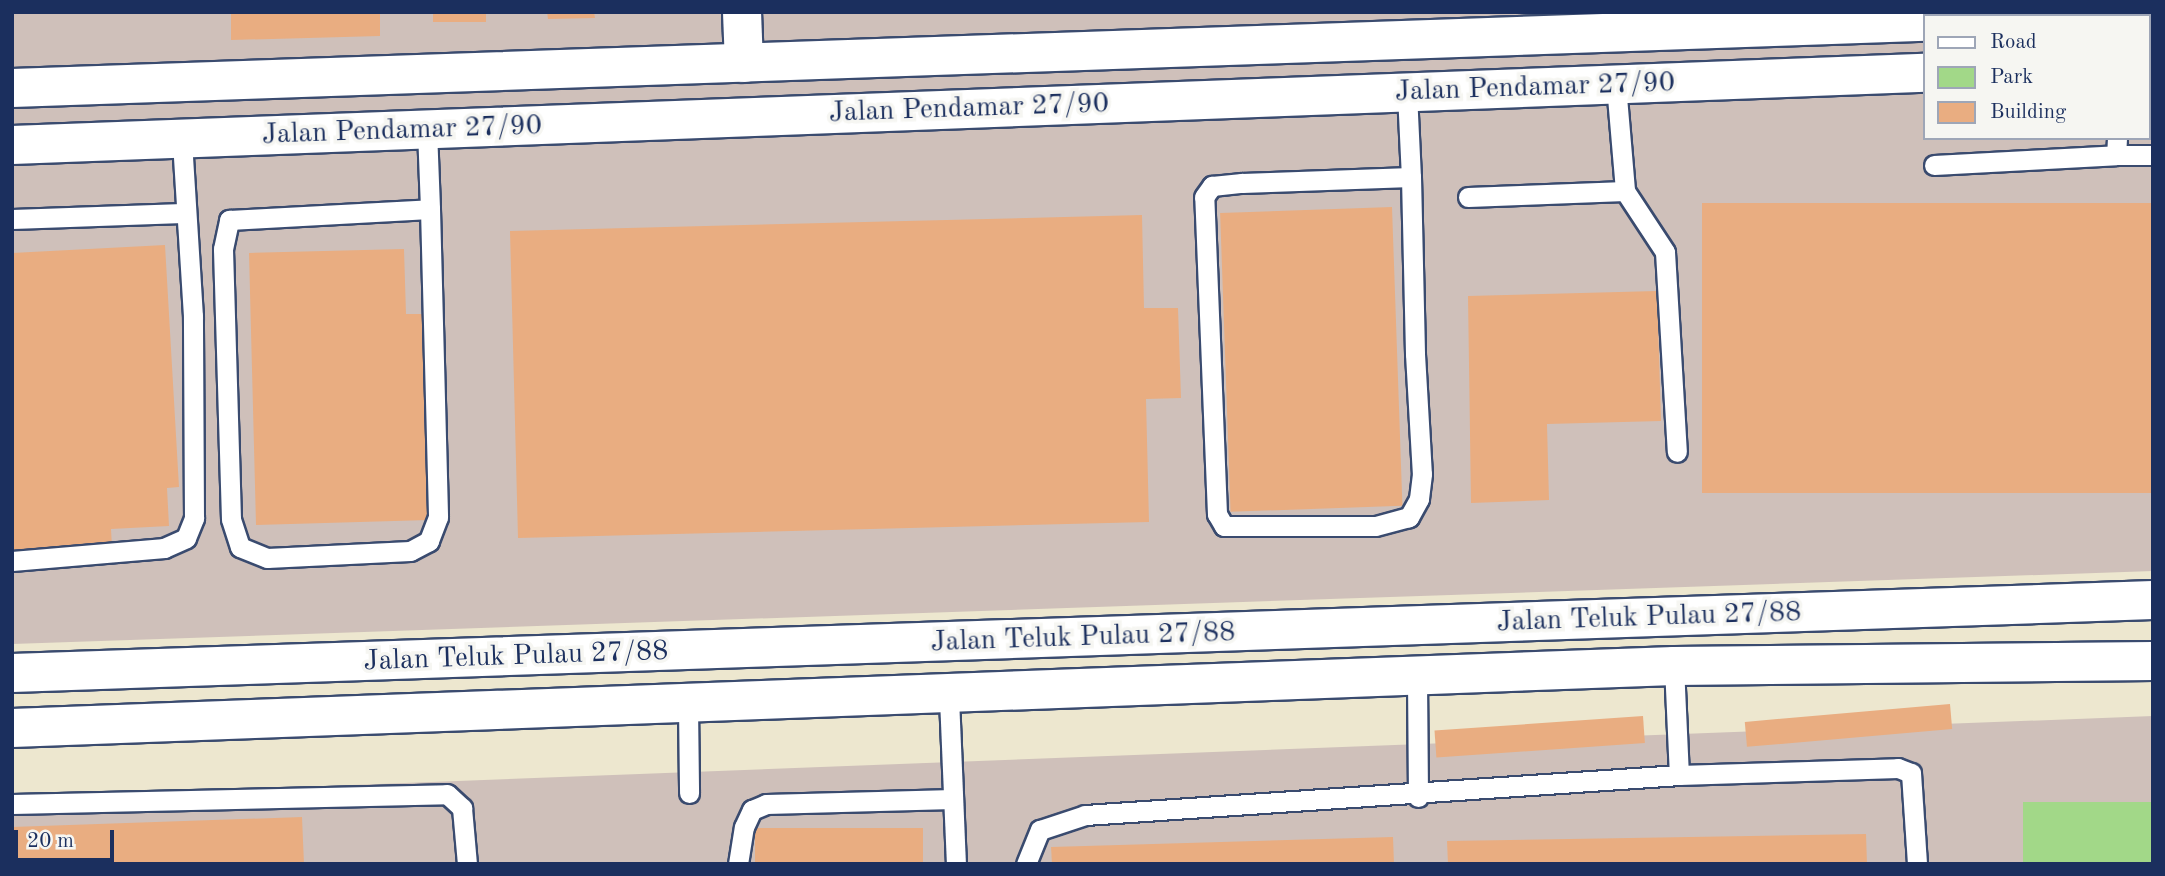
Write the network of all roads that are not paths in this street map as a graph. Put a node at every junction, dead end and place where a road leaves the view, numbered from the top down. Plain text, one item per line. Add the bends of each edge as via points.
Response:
1 (742, 12) edge
2 (1425, 12) edge
3 (1542, 12) edge
4 (1924, 22) edge
5 (1573, 34) junction
6 (1381, 41) junction
7 (744, 63) junction
8 (1924, 74) edge
9 (1616, 85) junction
10 (12, 88) edge
11 (1407, 93) junction
12 (427, 130) junction
13 (182, 139) junction
14 (12, 145) edge
15 (2116, 147) edge
16 (2153, 155) edge
17 (1934, 165) dead end
18 (1411, 177) junction
19 (1625, 191) junction
20 (1468, 197) dead end
21 (430, 209) junction
22 (183, 212) junction
23 (12, 219) edge
24 (1677, 452) dead end
25 (12, 561) edge
26 (2153, 600) edge
27 (2153, 661) edge
28 (1674, 666) junction
29 (12, 673) edge
30 (1417, 680) junction
31 (949, 698) junction
32 (688, 706) junction
33 (12, 728) edge
34 (1679, 775) junction
35 (689, 793) dead end
36 (1418, 797) junction
37 (953, 799) junction
38 (12, 804) edge
39 (467, 864) edge
40 (738, 864) edge
41 (956, 864) edge
42 (1026, 864) edge
43 (1917, 864) edge

1 - 7 street
2 - 6 street
3 - 5 street
4 - 5 street, Jalan Pendamar 27/90
5 - 6 street, Jalan Pendamar 27/90
6 - 7 street, Jalan Pendamar 27/90
7 - 10 street, Jalan Pendamar 27/90
8 - 9 street, Jalan Pendamar 27/90
9 - 11 street, Jalan Pendamar 27/90
9 - 19 lane
11 - 12 street, Jalan Pendamar 27/90
11 - 18 lane
12 - 13 street, Jalan Pendamar 27/90
12 - 21 lane
13 - 14 street, Jalan Pendamar 27/90
13 - 22 lane
15 - 16 lane
15 - 17 lane
18 - 18 lane via 1419,499 1409,517 1375,526 1224,526 1217,514 1204,197 1212,187 1242,183
19 - 20 lane
19 - 24 lane via 1665,252
21 - 21 lane via 438,517 429,541 410,551 267,558 240,547 230,505 223,249 229,220
22 - 23 lane
22 - 25 lane via 197,491 186,538 164,548
26 - 29 street, Jalan Teluk Pulau 27/88
27 - 28 street, Jalan Teluk Pulau 27/88
28 - 30 street, Jalan Teluk Pulau 27/88
28 - 34 lane
30 - 31 street, Jalan Teluk Pulau 27/88
30 - 36 lane
31 - 32 street, Jalan Teluk Pulau 27/88
31 - 37 lane
32 - 33 street, Jalan Teluk Pulau 27/88
32 - 35 lane
34 - 36 lane
34 - 43 lane via 1898,768 1911,773
36 - 42 lane via 1085,815 1040,830
37 - 40 lane via 766,804 752,810 744,827
37 - 41 lane
38 - 39 lane via 447,794 462,808

